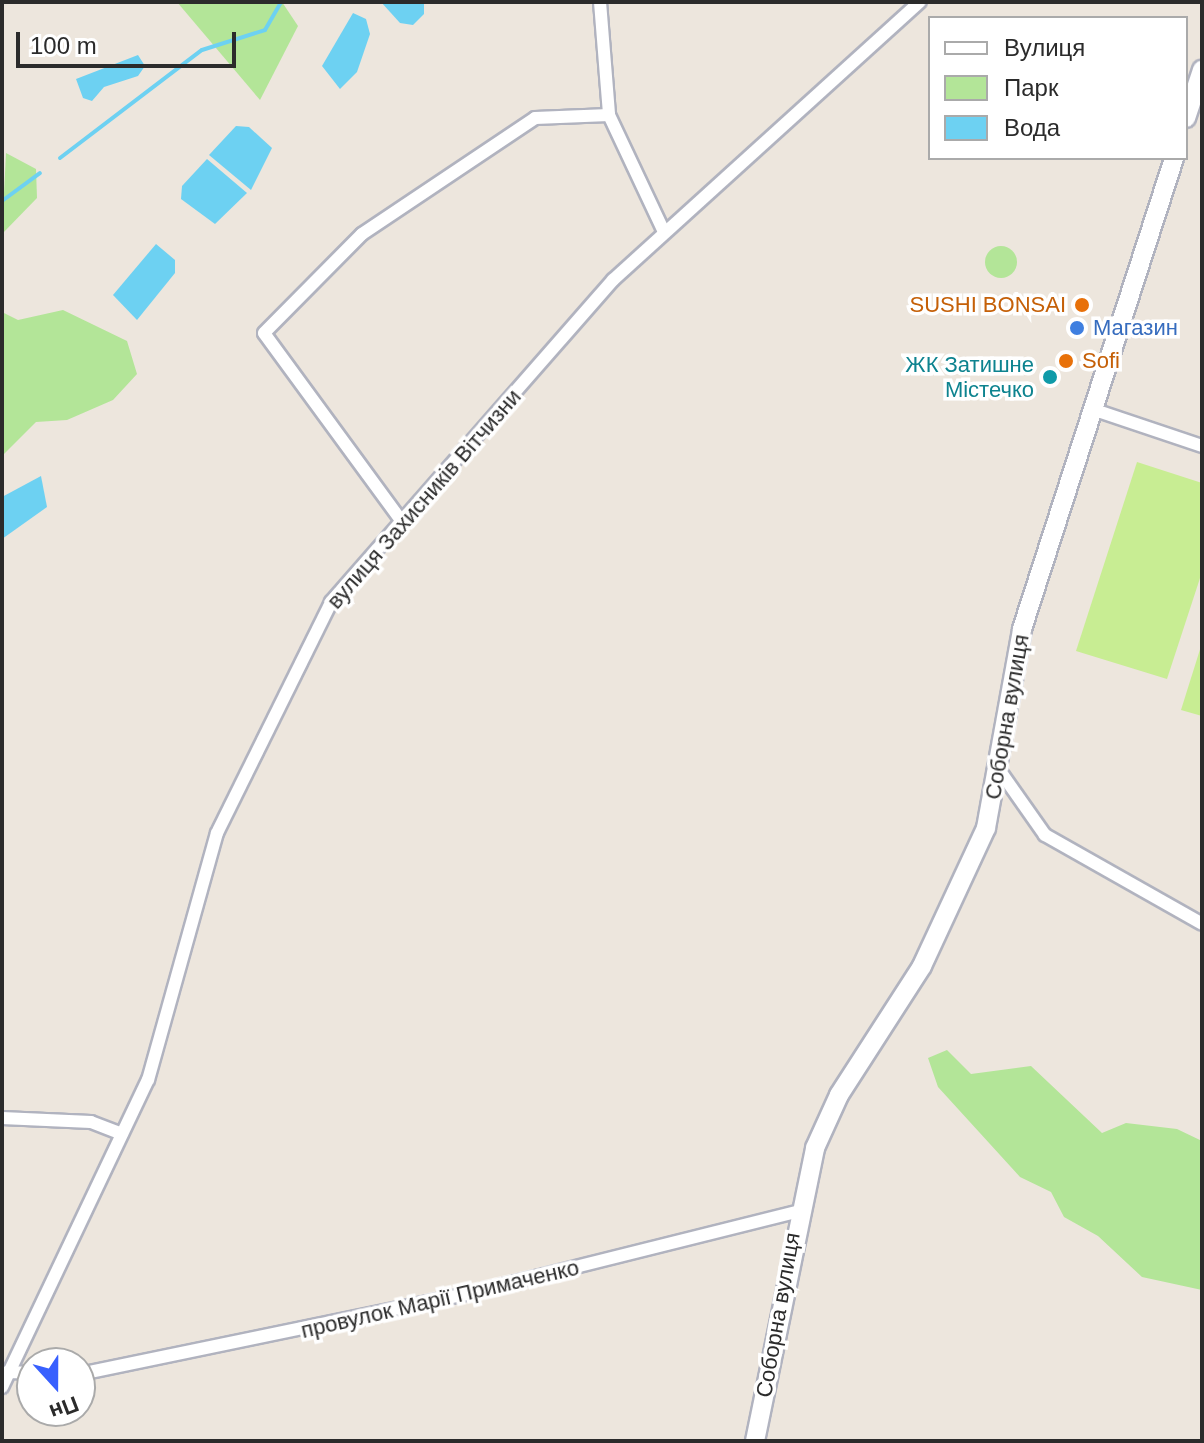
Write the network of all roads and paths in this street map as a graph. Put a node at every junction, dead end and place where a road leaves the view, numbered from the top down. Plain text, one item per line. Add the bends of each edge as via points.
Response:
1 (600, 2) edge
2 (920, 2) edge
3 (1202, 70) edge
4 (1188, 112) edge
5 (609, 115) junction
6 (1173, 160) edge
7 (663, 230) junction
8 (1092, 409) junction
9 (1202, 446) edge
10 (403, 523) junction
11 (1000, 771) junction
12 (1202, 924) edge
13 (2, 1118) edge
14 (122, 1134) junction
15 (797, 1212) junction
16 (96, 1371) edge
17 (7, 1372) junction
18 (16, 1372) edge
19 (2, 1387) edge
20 (755, 1441) edge

1 - 5 street
2 - 7 street, вулиця Захисників Вітчизни
3 - 4 street
5 - 7 street
5 - 10 street via 535,118 362,234 264,333
6 - 8 street, Соборна вулиця
7 - 10 street, вулиця Захисників Вітчизни
8 - 9 street
8 - 11 street, Соборна вулиця via 1022,629
10 - 14 street, вулиця Захисників Вітчизни via 331,602 263,731 217,833 148,1080
11 - 12 street via 1045,835
11 - 15 street, Соборна вулиця via 961,883 922,966 839,1095
13 - 14 street via 77,1121
14 - 17 street, вулиця Захисників Вітчизни
15 - 16 street, провулок Марії Примаченко via 471,1293
15 - 20 street, Соборна вулиця
17 - 18 street
17 - 19 street, вулиця Захисників Вітчизни

